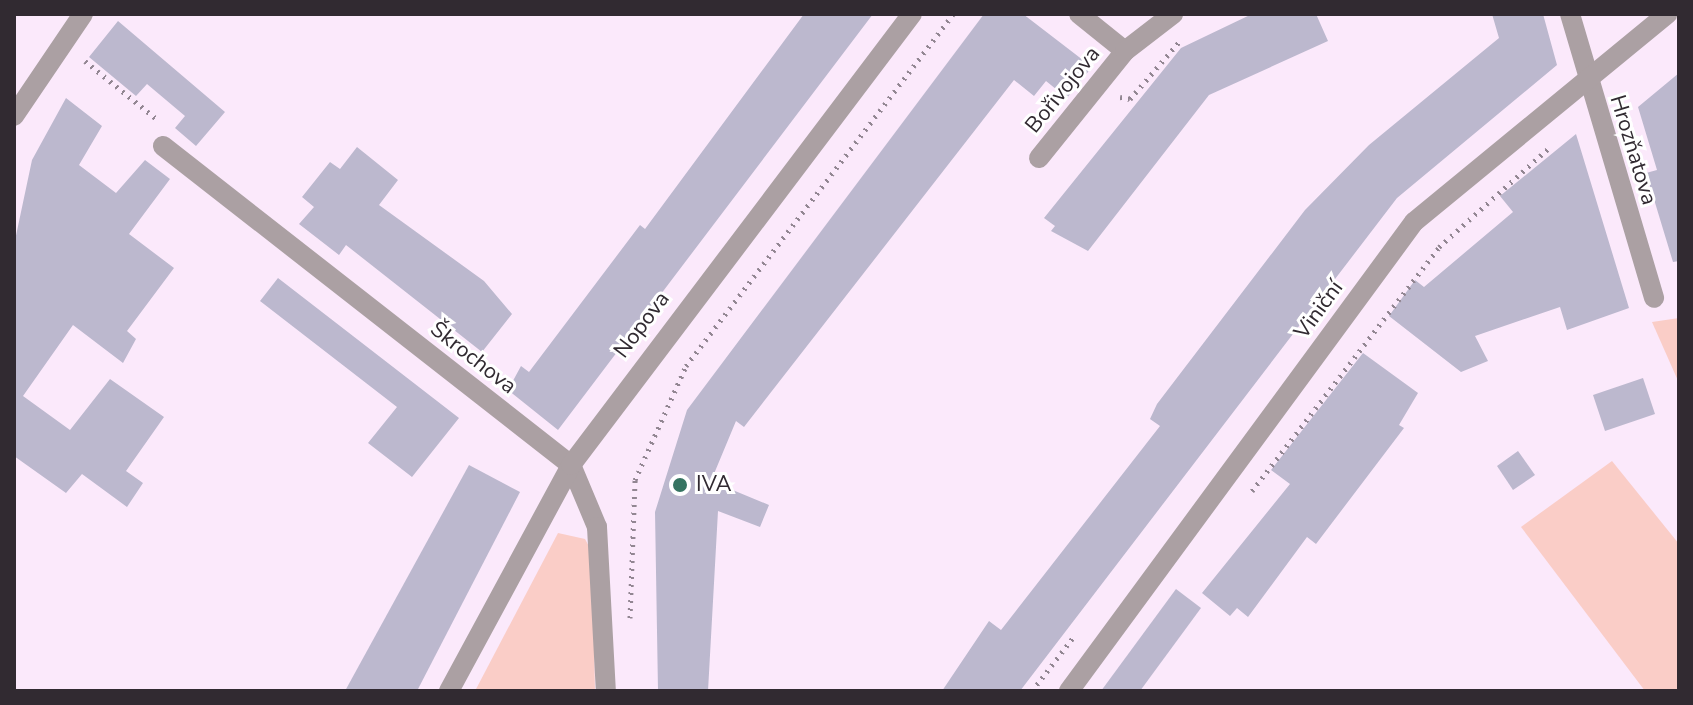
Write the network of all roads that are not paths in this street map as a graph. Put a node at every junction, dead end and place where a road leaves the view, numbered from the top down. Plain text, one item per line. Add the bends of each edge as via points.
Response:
1 (83, 14) edge
2 (912, 14) edge
3 (1079, 14) edge
4 (1173, 14) edge
5 (1570, 14) edge
6 (1667, 14) edge
7 (1125, 51) junction
8 (1587, 74) junction
9 (14, 116) edge
10 (163, 146) dead end
11 (1039, 158) dead end
12 (1654, 298) dead end
13 (571, 465) junction
14 (449, 691) edge
15 (606, 691) edge
16 (1069, 691) edge

1 - 9 street
2 - 13 street, Nopova
3 - 7 street, Bořivojova
4 - 7 street, Bořivojova
5 - 8 street, Hrozňatova
6 - 8 street, Viniční
7 - 11 street, Bořivojova
8 - 12 street, Hrozňatova
8 - 16 street, Viniční via 1414,222
10 - 13 street, Škrochova
13 - 14 street, Nopova
13 - 15 street, Škrochova via 597,527

